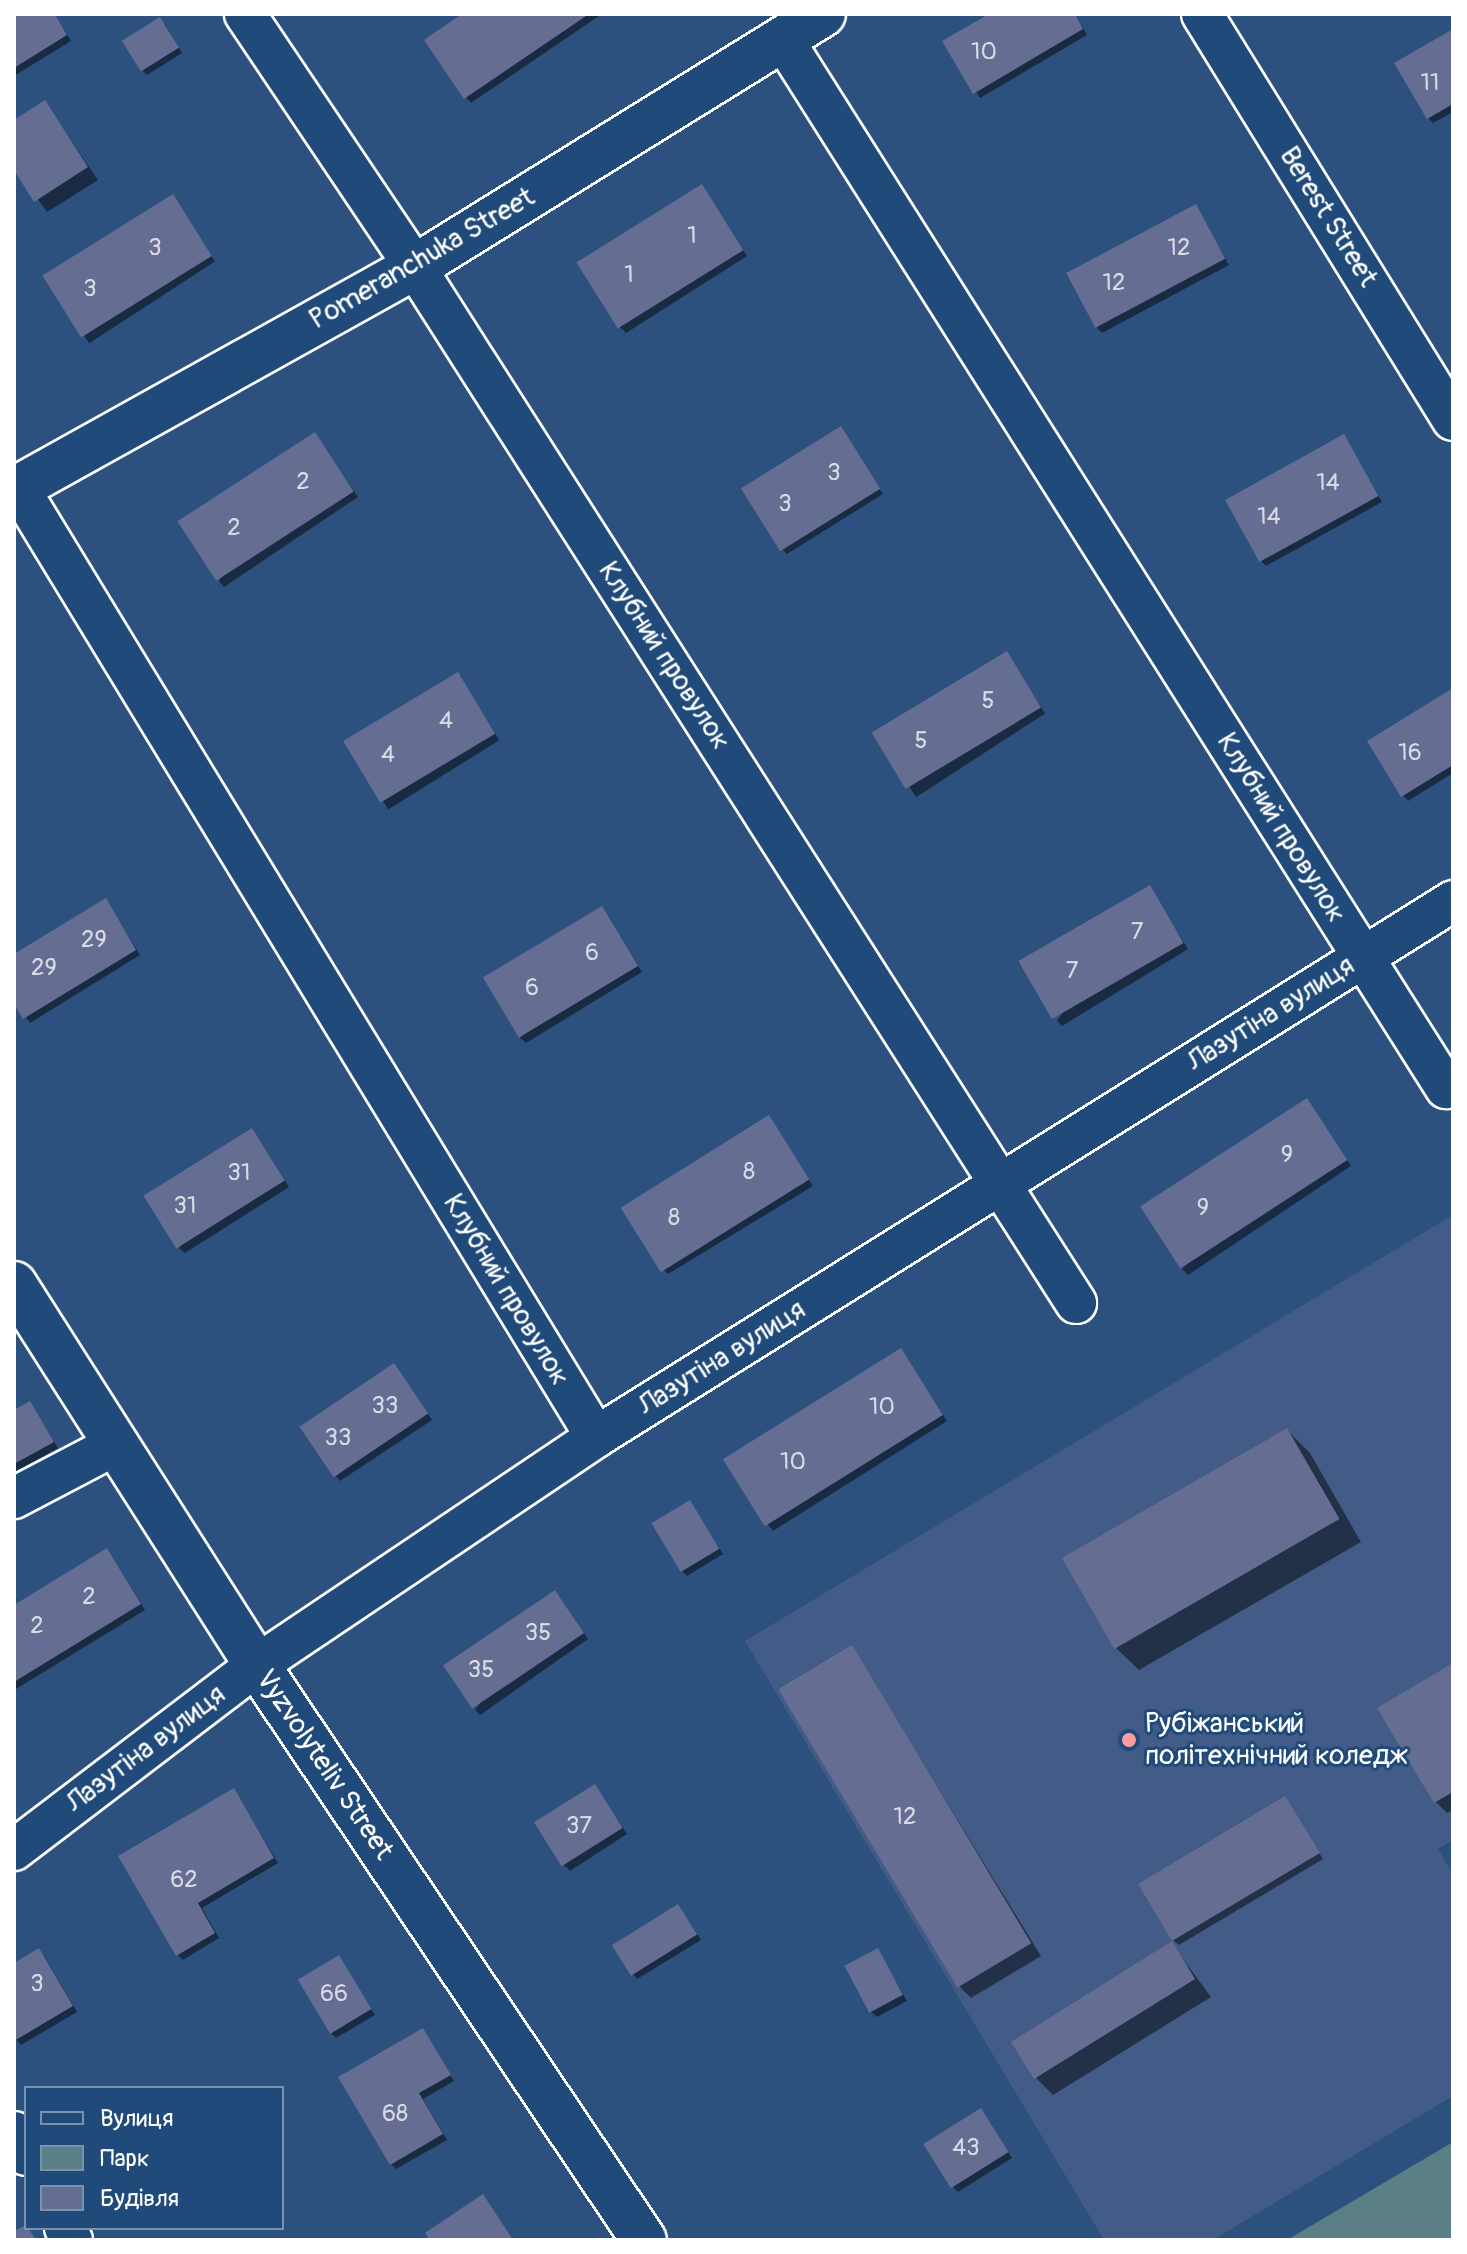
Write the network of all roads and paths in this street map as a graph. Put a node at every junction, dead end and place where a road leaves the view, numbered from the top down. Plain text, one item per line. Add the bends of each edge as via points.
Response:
1 (245, 14) edge
2 (823, 14) edge
3 (1202, 14) edge
4 (784, 41) junction
5 (415, 267) junction
6 (1453, 420) edge
7 (16, 489) edge
8 (1453, 901) edge
9 (1363, 957) junction
10 (1446, 1088) dead end
11 (1002, 1183) junction
12 (14, 1284) edge
13 (1076, 1303) dead end
14 (596, 1437) junction
15 (115, 1445) junction
16 (14, 1498) edge
17 (257, 1665) junction
18 (14, 1850) edge
19 (14, 2132) edge
20 (24, 2151) edge
21 (644, 2240) edge

1 - 5 street, Клубний провулок
2 - 4 street, Pomeranchuka Street
3 - 6 street, Berest Street
4 - 5 street, Pomeranchuka Street
4 - 9 street, Клубний провулок
5 - 7 street, Pomeranchuka Street
5 - 11 street, Клубний провулок
7 - 14 street, Клубний провулок
8 - 9 street, Лазутіна вулиця
9 - 10 street, Клубний провулок
9 - 11 street, Лазутіна вулиця
11 - 13 street, Клубний провулок
11 - 14 street, Лазутіна вулиця
12 - 15 street, Vyzvolyteliv Street
14 - 17 street, Лазутіна вулиця
15 - 16 street
15 - 17 street, Vyzvolyteliv Street
17 - 18 street, Лазутіна вулиця
17 - 21 street, Vyzvolyteliv Street
19 - 20 street

